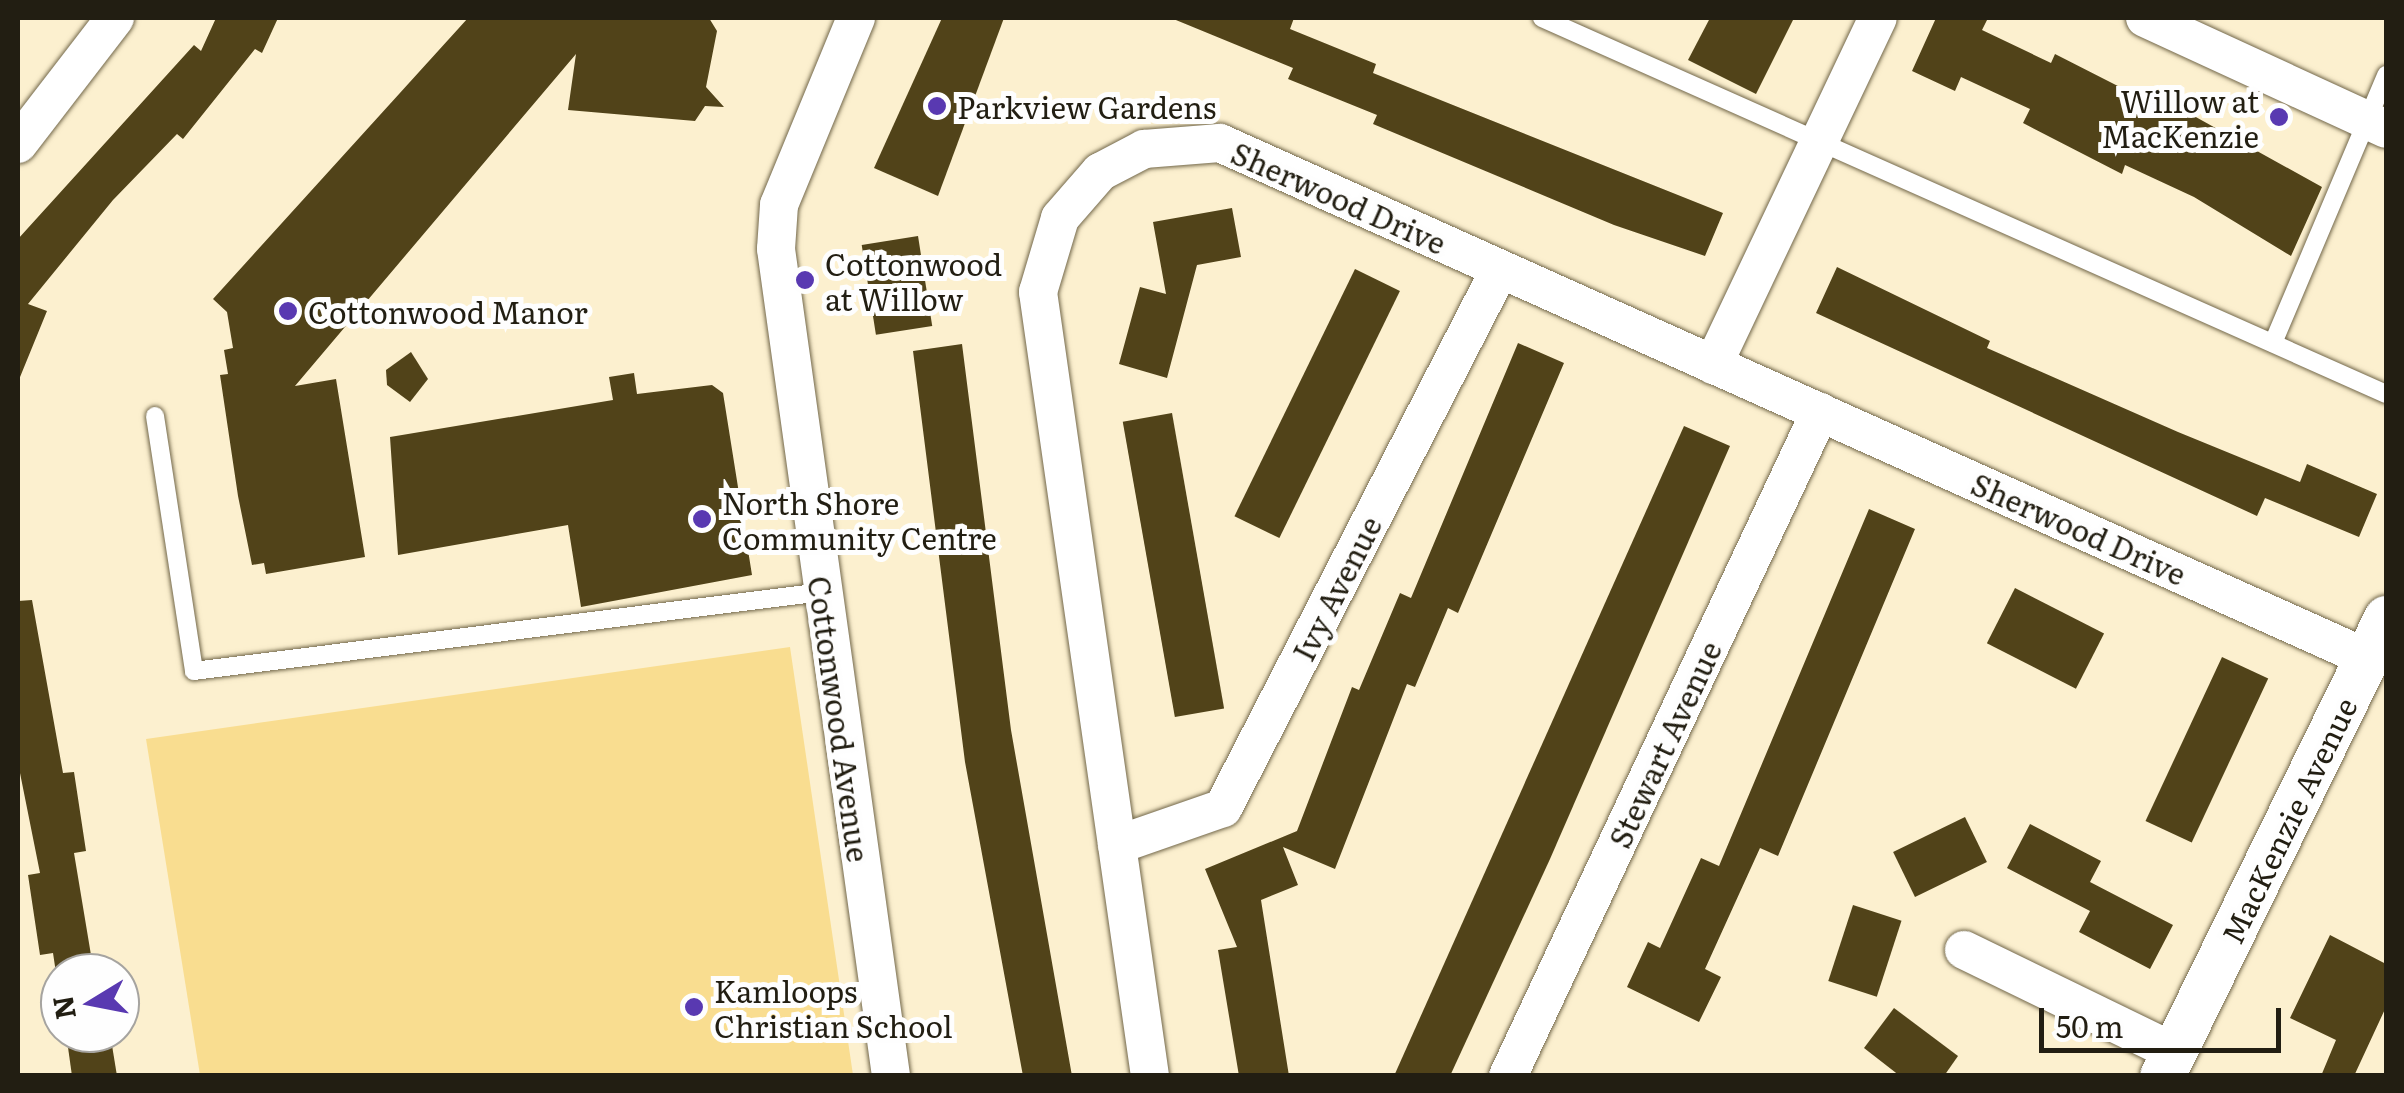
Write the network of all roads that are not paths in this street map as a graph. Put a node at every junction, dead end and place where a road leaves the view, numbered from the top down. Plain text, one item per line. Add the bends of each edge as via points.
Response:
1 (116, 18) edge
2 (856, 18) edge
3 (1542, 18) edge
4 (1878, 18) edge
5 (2144, 18) edge
6 (2386, 75) edge
7 (2376, 124) edge
8 (1820, 141) junction
9 (18, 144) edge
10 (1500, 269) junction
11 (2273, 343) junction
12 (1712, 364) junction
13 (2386, 394) edge
14 (1820, 412) junction
15 (155, 416) dead end
16 (822, 592) junction
17 (2377, 638) edge
18 (1117, 845) junction
19 (1964, 950) dead end
20 (2168, 1064) edge
21 (891, 1076) edge
22 (1150, 1076) edge
23 (1508, 1076) edge

1 - 9 street
2 - 16 street, Cottonwood Avenue via 779,205 777,235
3 - 8 lane
4 - 8 street
5 - 7 street
6 - 7 lane
7 - 11 lane
8 - 11 lane
8 - 12 street
10 - 12 street, Sherwood Drive
10 - 18 street, Ivy Avenue via 1223,808
10 - 18 street, Sherwood Drive via 1220,143 1144,149 1100,172 1060,218 1038,292
11 - 13 lane
12 - 14 street, Sherwood Drive
14 - 17 street, Sherwood Drive
14 - 23 street, Stewart Avenue
15 - 16 lane via 194,671
16 - 21 street, Cottonwood Avenue
17 - 20 street, MacKenzie Avenue
18 - 22 street, Sherwood Drive
19 - 20 street

